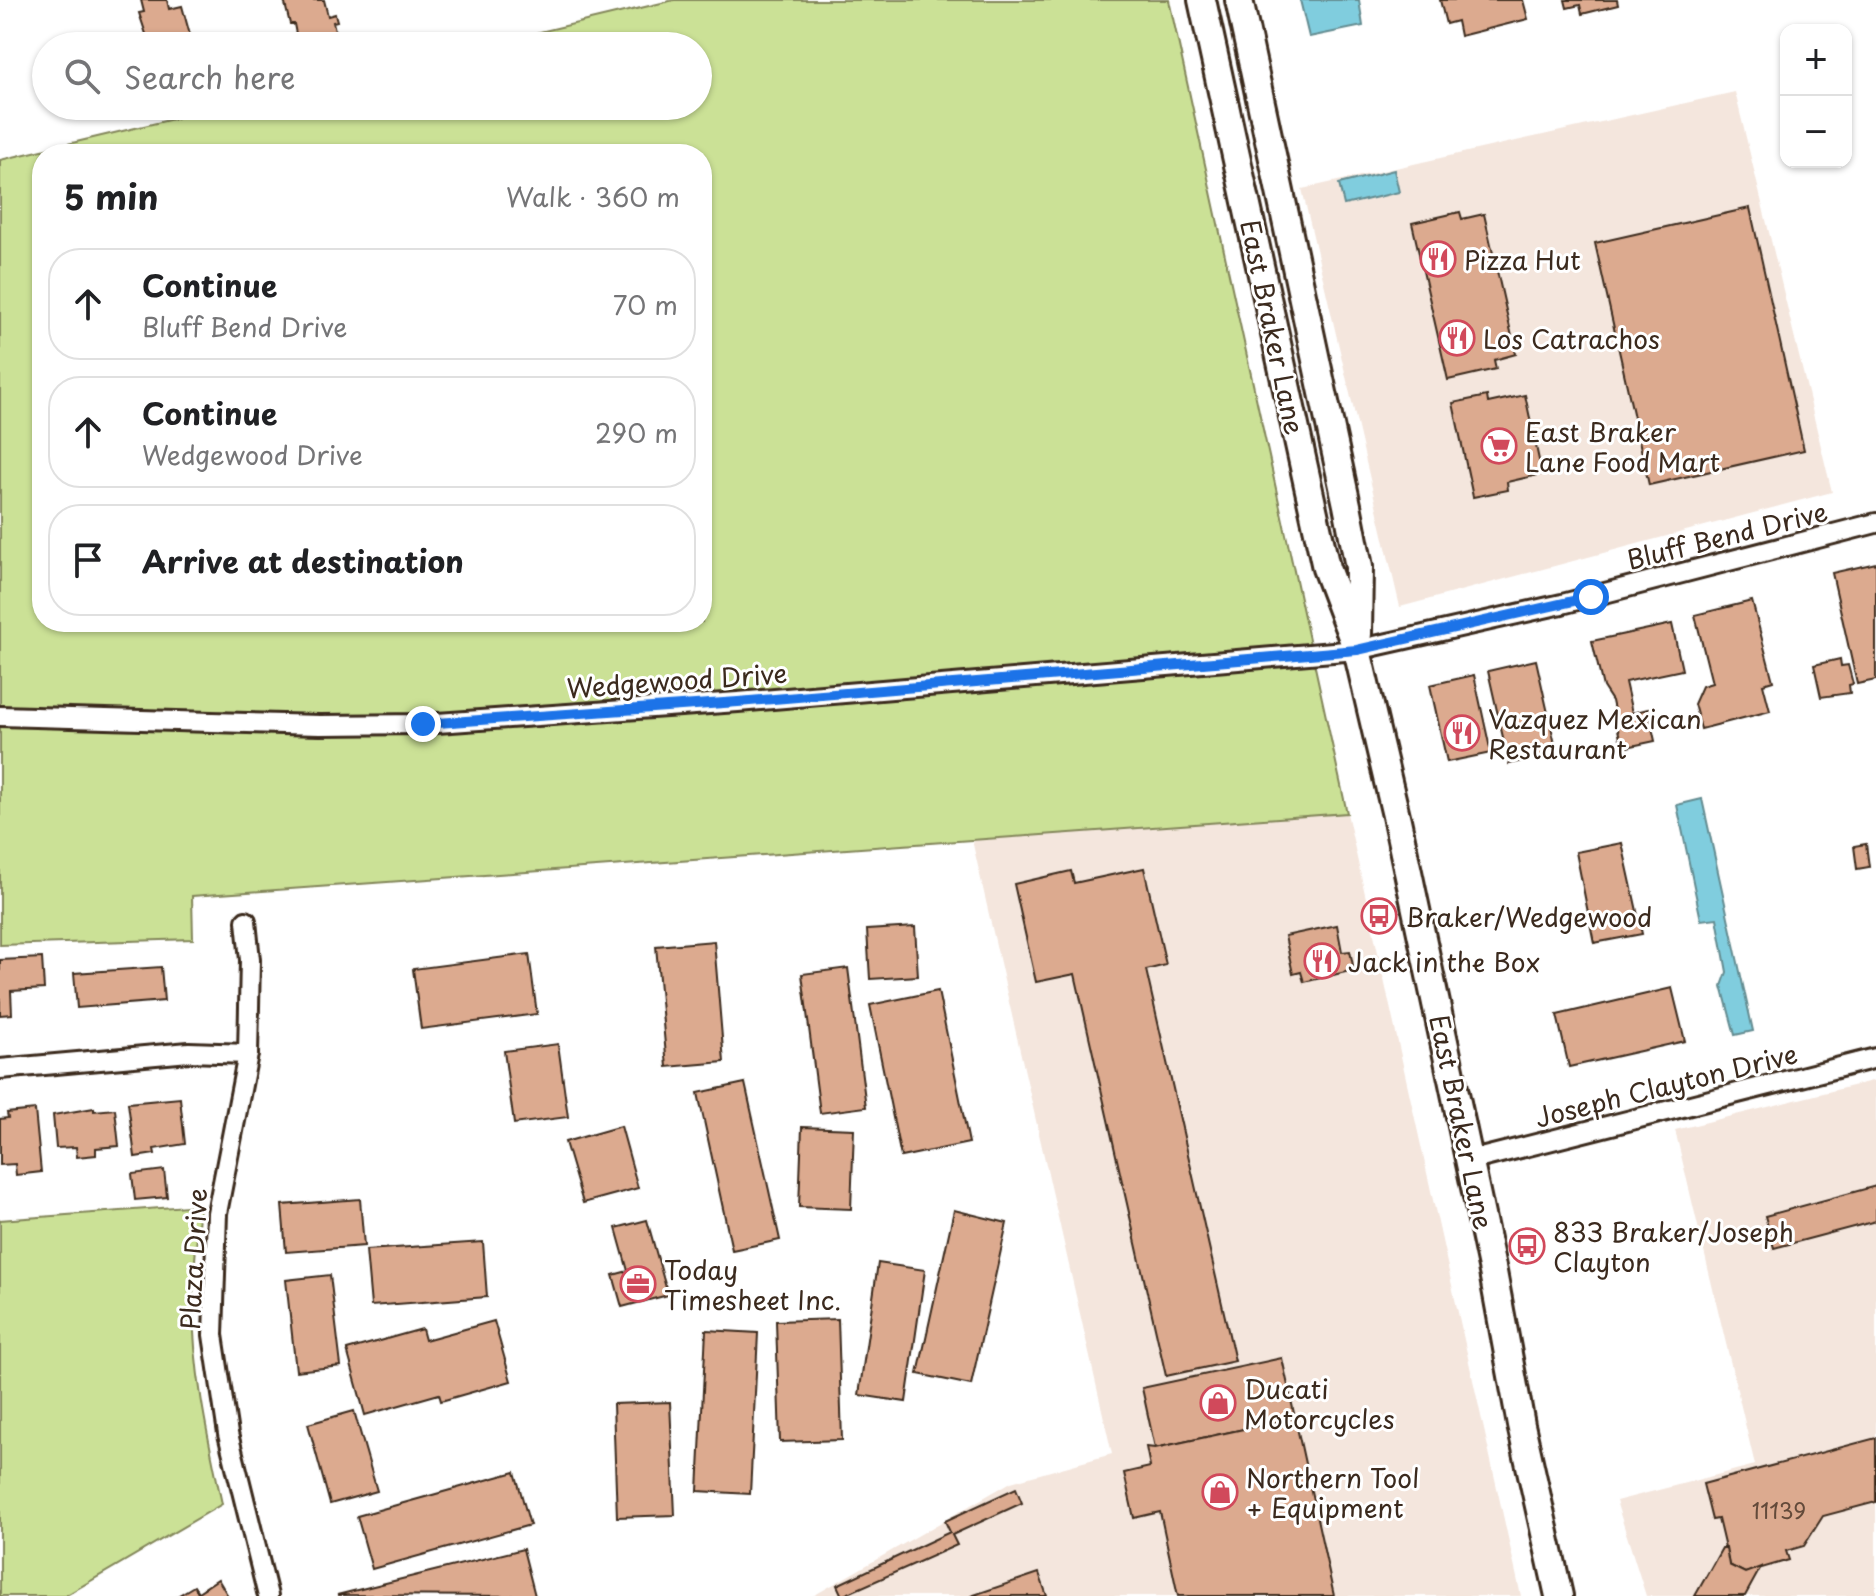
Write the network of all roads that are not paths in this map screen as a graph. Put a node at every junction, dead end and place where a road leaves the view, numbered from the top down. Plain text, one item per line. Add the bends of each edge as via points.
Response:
1 (1202, 0) edge
2 (1239, 0) edge
3 (1876, 523) edge
4 (1357, 650) junction
5 (0, 716) edge
6 (246, 921) dead end
7 (248, 1054) junction
8 (1876, 1058) edge
9 (0, 1069) edge
10 (1469, 1161) junction
11 (268, 1596) edge
12 (1559, 1596) edge

1 - 4 main road, East Braker Lane via 1326,568
2 - 4 main road, East Braker Lane via 1359,567
3 - 4 street, Bluff Bend Drive via 1562,604
4 - 5 street, Wedgewood Drive via 423,724
4 - 10 main road, East Braker Lane
6 - 7 street, Plaza Drive
7 - 9 street via 189,1052
7 - 11 street, Plaza Drive via 217,1213 213,1335 228,1434
8 - 10 street, Joseph Clayton Drive
10 - 12 main road, East Braker Lane

